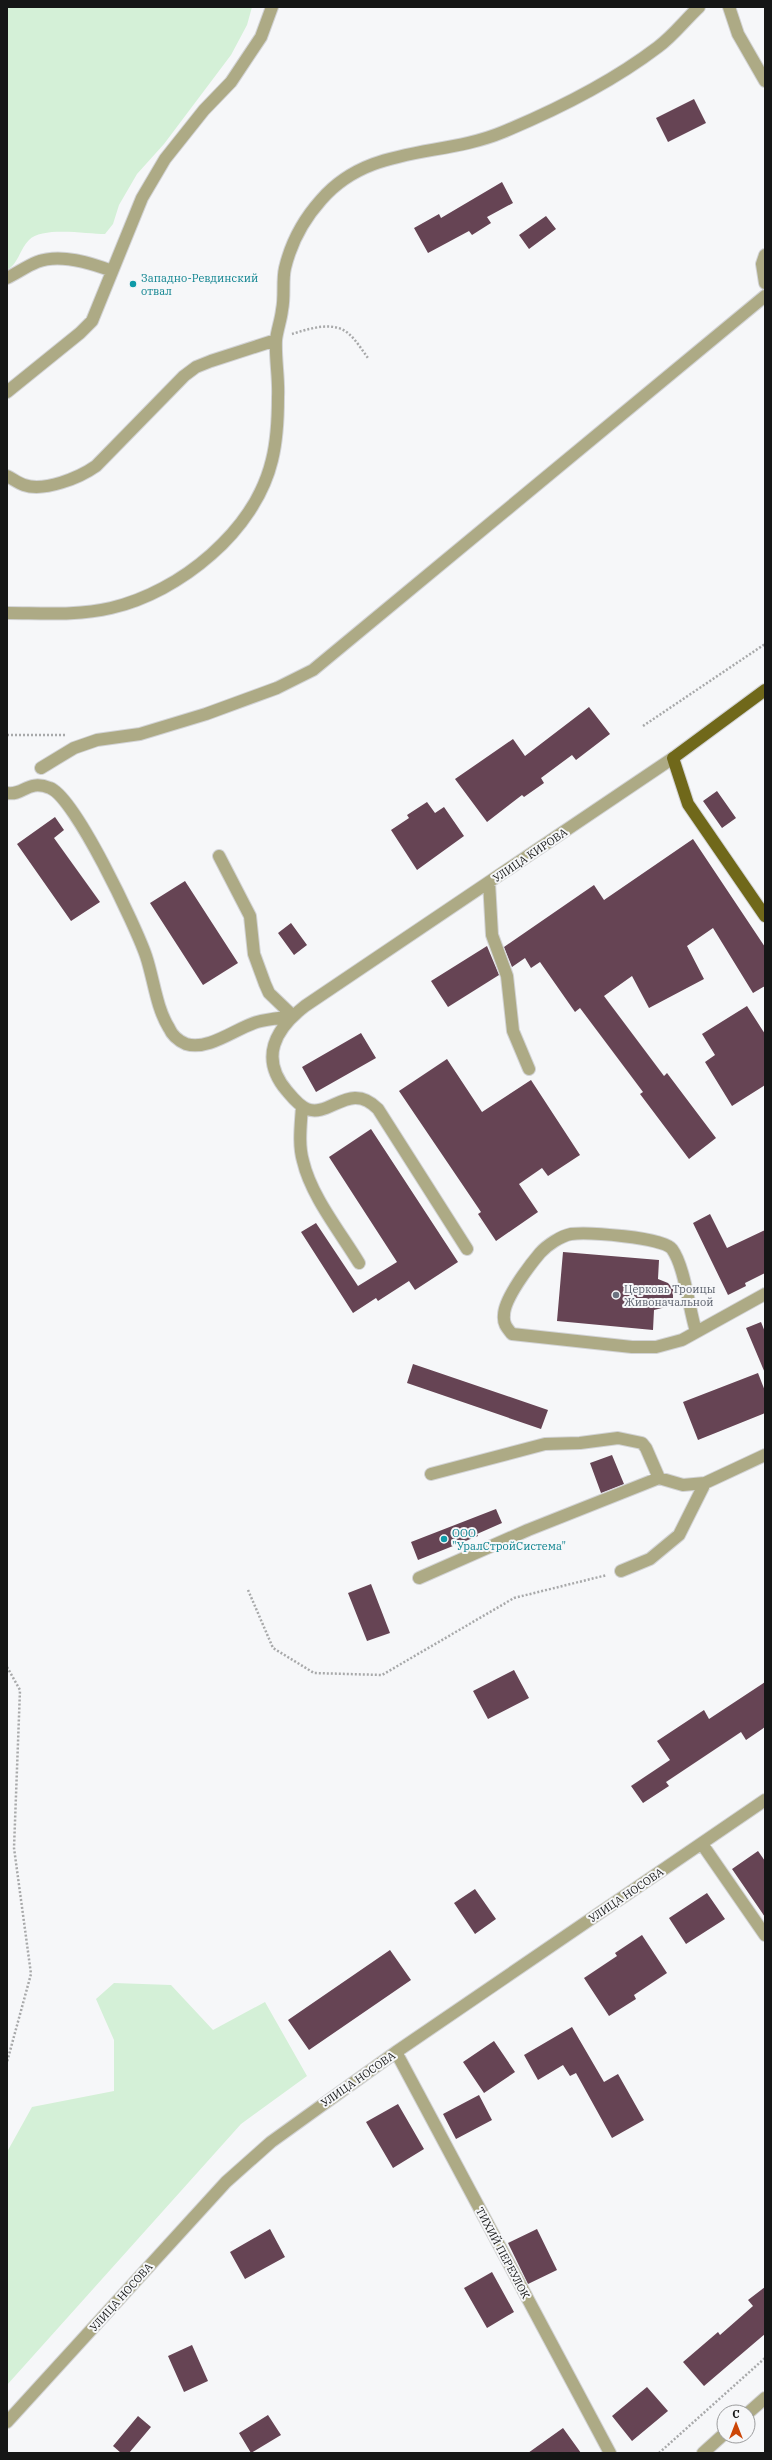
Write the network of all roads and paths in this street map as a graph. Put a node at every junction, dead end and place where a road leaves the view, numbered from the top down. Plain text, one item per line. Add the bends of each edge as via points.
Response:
1 (272, 7) edge
2 (699, 7) edge
3 (729, 7) edge
4 (765, 81) edge
5 (765, 255) edge
6 (112, 271) junction
7 (7, 278) edge
8 (765, 283) edge
9 (765, 296) edge
10 (276, 340) junction
11 (368, 358) dead end
12 (7, 392) edge
13 (7, 476) edge
14 (7, 613) edge
15 (765, 644) edge
16 (765, 690) edge
17 (643, 726) dead end
18 (74, 734) dead end
19 (7, 735) edge
20 (673, 758) junction
21 (41, 768) dead end
22 (7, 793) edge
23 (219, 856) dead end
24 (489, 882) junction
25 (765, 916) edge
26 (293, 1016) junction
27 (529, 1069) dead end
28 (302, 1106) junction
29 (467, 1249) dead end
30 (359, 1263) dead end
31 (765, 1294) edge
32 (696, 1331) junction
33 (765, 1455) edge
34 (431, 1474) dead end
35 (659, 1478) junction
36 (705, 1483) junction
37 (621, 1571) joint
38 (420, 1578) dead end
39 (248, 1590) dead end
40 (7, 1667) edge
41 (765, 1800) edge
42 (702, 1844) junction
43 (765, 1935) edge
44 (396, 2052) junction
45 (7, 2062) edge
46 (765, 2358) edge
47 (765, 2398) edge
48 (756, 2406) edge
49 (7, 2422) edge
50 (716, 2441) edge
51 (610, 2453) edge
52 (659, 2453) edge
53 (702, 2453) edge

1 - 6 street via 262,37 231,82 204,110 162,166 142,198
2 - 10 street via 659,46 646,55 605,82 538,116 500,133 366,165 344,178 321,199 296,235 285,269 283,308
3 - 4 street via 738,34
5 - 8 street via 762,264
6 - 7 street via 90,263 59,259 38,261
6 - 12 street via 92,321
9 - 21 street via 313,670 277,688 206,714 140,734 97,740 74,748
10 - 11 path via 321,326 334,328 348,332
10 - 13 street via 196,367 184,376 96,466 81,476 68,481 26,485
10 - 14 street via 278,395 272,461 246,517 227,539 199,566 165,588 137,600 110,608 77,612
15 - 17 path
16 - 20 main road, УЛИЦА КИРОВА
18 - 19 path
20 - 24 street, УЛИЦА КИРОВА
20 - 25 main road via 688,804
22 - 26 street via 19,792 36,784 51,788 63,797 108,873 138,934 162,1015 174,1037 185,1044 207,1043 256,1022
23 - 26 street via 250,916 254,954 269,993
24 - 26 street, УЛИЦА КИРОВА
24 - 27 street via 492,935 507,976 513,1031
26 - 28 street via 273,1047 272,1066 276,1078
28 - 29 street via 308,1110 318,1110 351,1098 372,1102
28 - 30 street via 302,1161 309,1179
31 - 32 street
32 - 32 street via 682,1340 656,1346 632,1347 512,1334 505,1325 505,1304 540,1253 558,1240 571,1234 646,1238 662,1242 672,1249 680,1268
33 - 36 street
34 - 35 street via 545,1444 618,1438 642,1443
35 - 36 street via 683,1485
35 - 38 street via 528,1530
36 - 37 street via 679,1535 650,1559
37 - 39 path via 514,1598 382,1675 314,1673 273,1648
40 - 45 path via 20,1690 14,1848 31,1974
41 - 42 street, УЛИЦА НОСОВА
42 - 43 street
42 - 44 street, УЛИЦА НОСОВА
44 - 49 street, УЛИЦА НОСОВА via 271,2142 226,2182
44 - 51 street, ТИХИЙ ПЕРЕУЛОК
46 - 52 path
47 - 48 street
50 - 53 street

